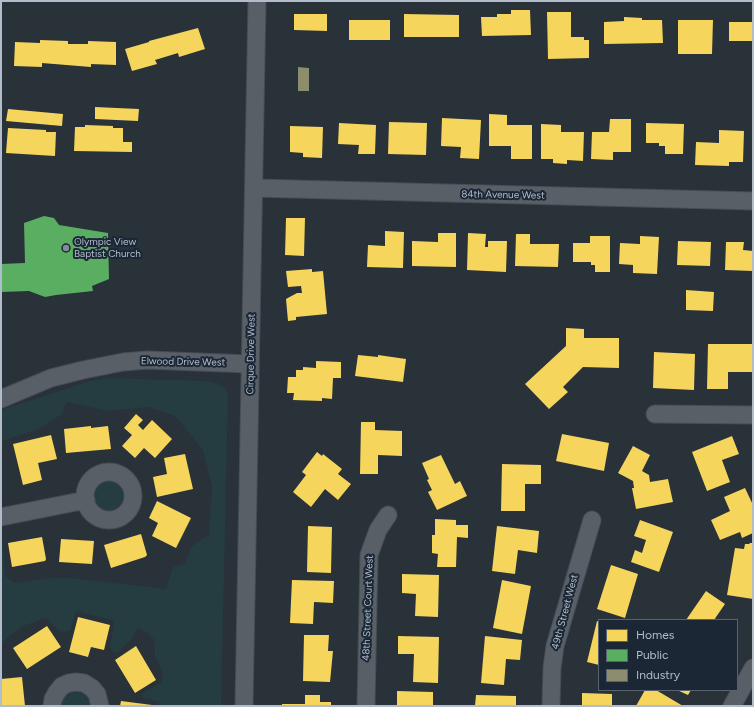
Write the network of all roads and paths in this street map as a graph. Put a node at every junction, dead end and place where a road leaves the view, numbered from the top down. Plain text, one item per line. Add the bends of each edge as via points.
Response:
1 (257, 1) edge
2 (254, 188) junction
3 (753, 201) edge
4 (250, 364) junction
5 (1, 399) edge
6 (655, 414) dead end
7 (753, 415) edge
8 (86, 500) dead end
9 (388, 515) dead end
10 (1, 517) edge
11 (592, 520) dead end
12 (753, 668) edge
13 (52, 706) edge
14 (100, 706) edge
15 (244, 706) edge
16 (366, 706) edge
17 (551, 706) edge
18 (732, 706) edge

1 - 2 street, Cirque Drive West
2 - 3 street, 84th Avenue West
2 - 4 street, Cirque Drive West
4 - 5 street, Elwood Drive West via 147,360 123,362 51,378
4 - 15 street, Cirque Drive West
6 - 7 street
8 - 10 street
9 - 16 street, 48th Street Court West via 378,530 369,554
11 - 17 street, 49th Street West via 554,646
12 - 18 street
13 - 14 street via 56,692 62,686 76,682 92,688 97,694

